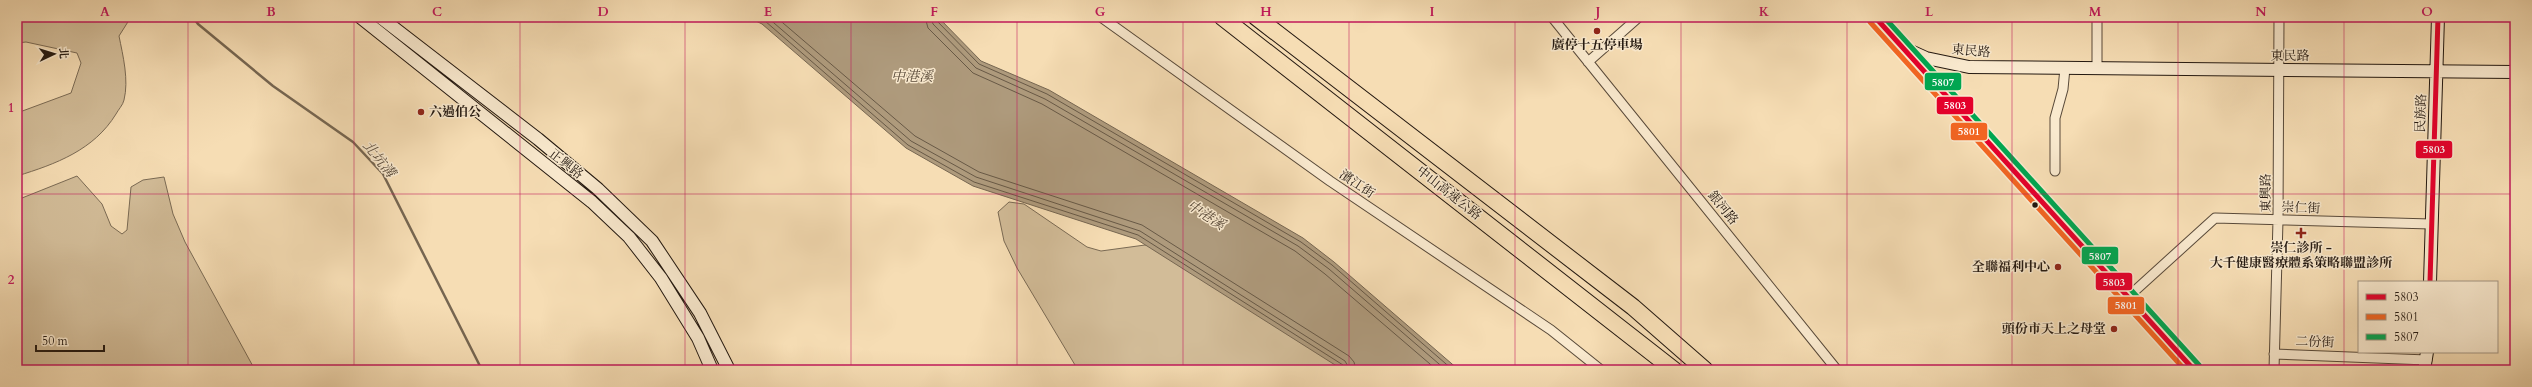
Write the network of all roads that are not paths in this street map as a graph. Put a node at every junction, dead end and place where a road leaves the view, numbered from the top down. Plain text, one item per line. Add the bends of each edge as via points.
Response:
1 (360, 17) edge
2 (380, 17) edge
3 (1101, 17) edge
4 (1222, 17) edge
5 (1256, 17) edge
6 (1552, 17) edge
7 (1639, 17) edge
8 (1875, 17) edge
9 (2096, 17) edge
10 (2280, 17) edge
11 (2438, 17) edge
12 (1902, 47) junction
13 (1588, 62) junction
14 (2097, 67) junction
15 (2065, 68) junction
16 (2436, 70) junction
17 (2279, 71) junction
18 (2515, 72) edge
19 (2055, 171) dead end
20 (2278, 220) junction
21 (2431, 224) junction
22 (2430, 281) edge
23 (2128, 297) junction
24 (2274, 354) junction
25 (2426, 361) edge
26 (712, 370) edge
27 (729, 370) edge
28 (1601, 370) edge
29 (1674, 370) edge
30 (1705, 370) edge
31 (1837, 370) edge
32 (2194, 370) edge
33 (2274, 370) edge

1 - 26 main road, 正興路 via 592,202 629,237 665,285 698,338
2 - 27 main road, 正興路 via 538,139 598,189 652,241 700,313
3 - 28 street, 濱江街 via 1330,181 1551,330
4 - 29 highway, 中山高速公路
5 - 30 highway, 中山高速公路 via 1627,302
6 - 13 street, 銀河路
7 - 13 street
8 - 12 main road
9 - 14 street
10 - 17 street, 東興路
11 - 16 main road, 民族路
12 - 15 main road, 東民路 via 1926,58 1969,67
12 - 23 main road
13 - 31 street, 銀河路
14 - 15 main road, 東民路
14 - 17 main road, 東民路
15 - 19 street via 2063,89 2055,118
16 - 17 main road, 東民路
16 - 18 main road, 東民路
16 - 21 main road, 民族路
17 - 20 street, 東興路
20 - 21 street, 崇仁街
20 - 23 street, 崇仁街 via 2216,218
20 - 24 street, 東興路
21 - 22 main road, 民族路
23 - 32 main road
24 - 25 street, 二份街
24 - 33 street, 東興路

